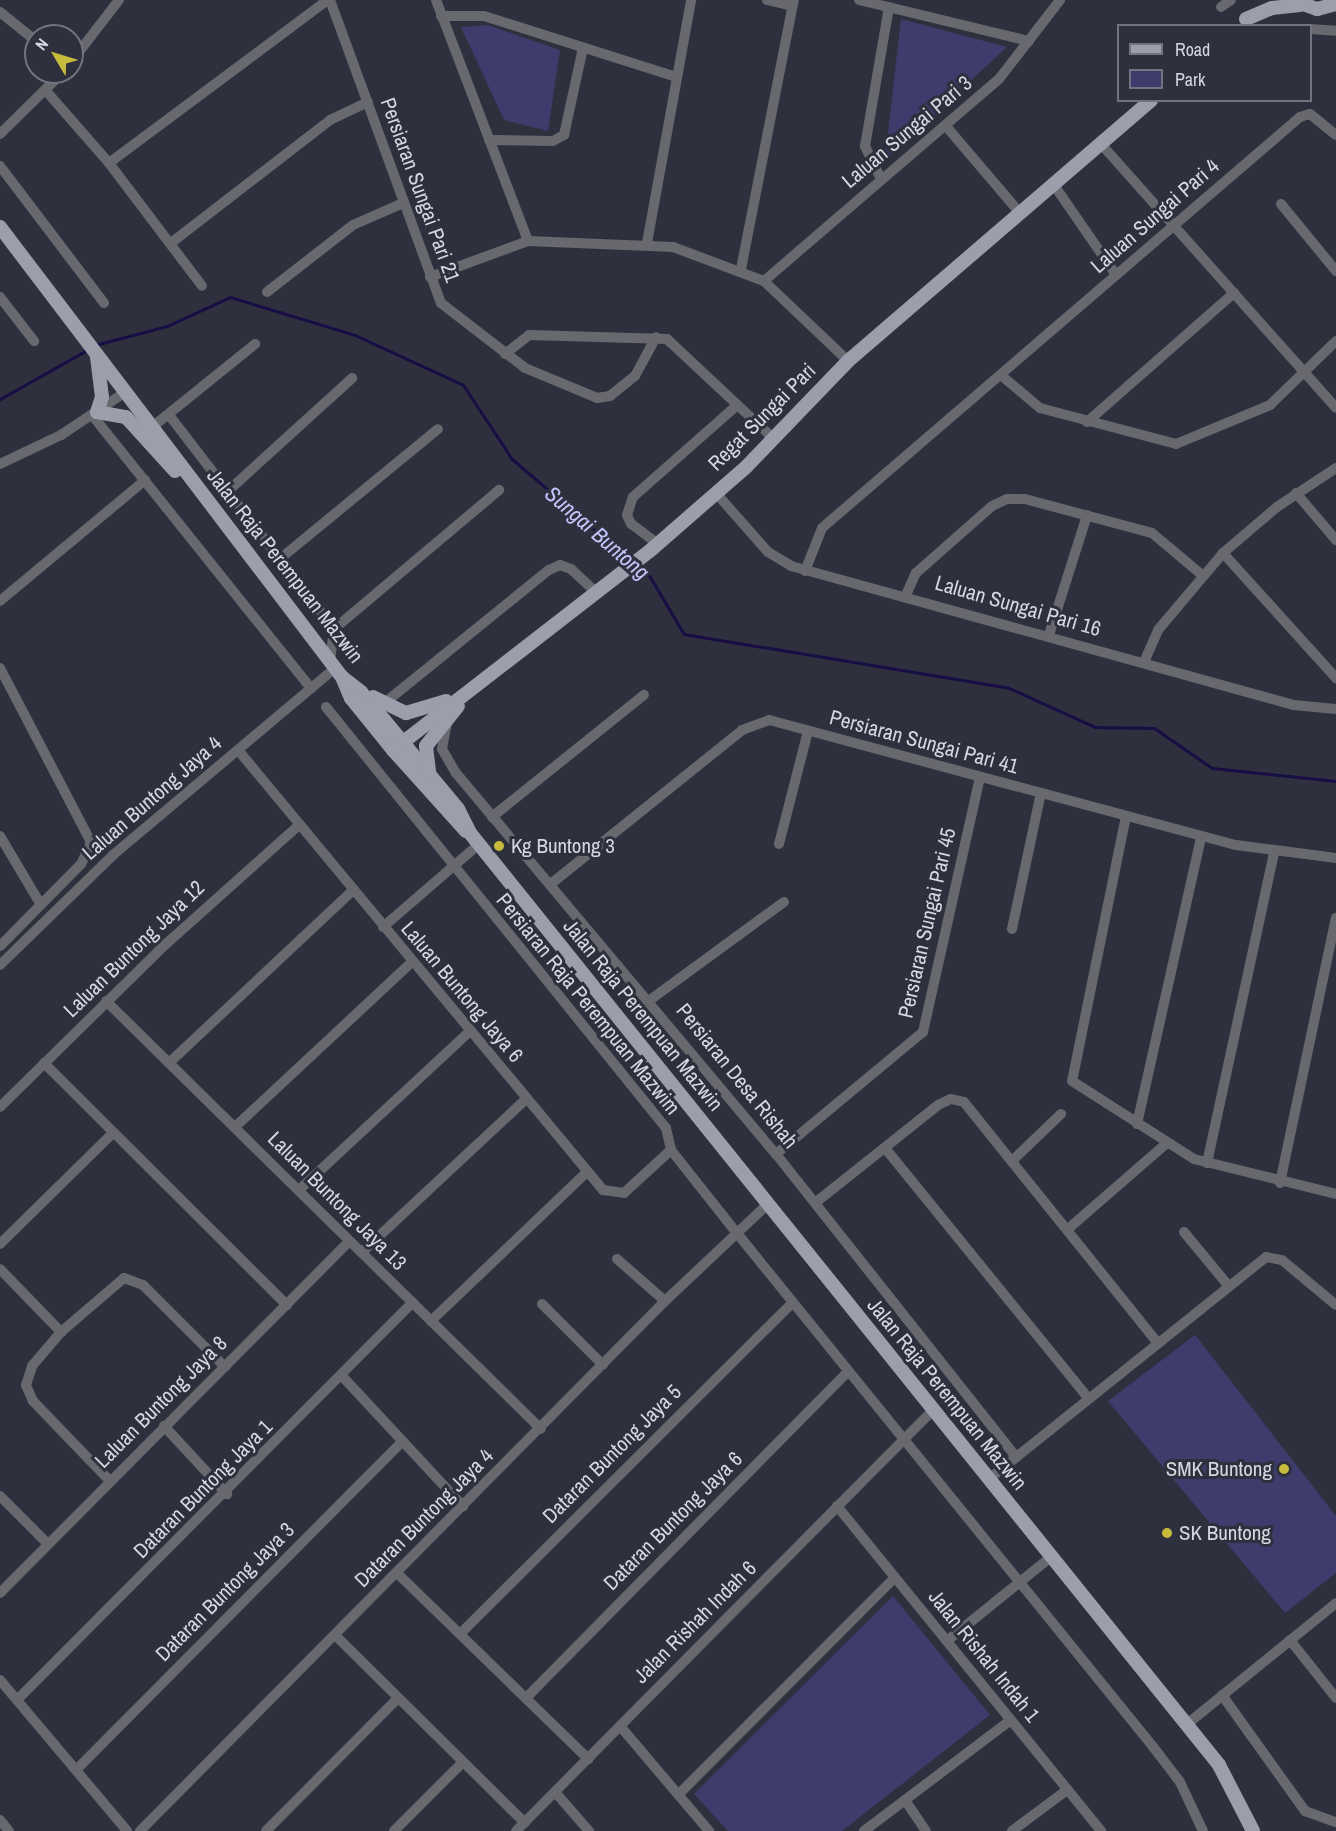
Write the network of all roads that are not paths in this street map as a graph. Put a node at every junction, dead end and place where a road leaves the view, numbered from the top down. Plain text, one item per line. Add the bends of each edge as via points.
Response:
1 (5, 0) edge
2 (119, 0) edge
3 (329, 0) edge
4 (436, 0) edge
5 (691, 0) edge
6 (767, 0) edge
7 (859, 0) edge
8 (1060, 0) edge
9 (1230, 0) edge
10 (1261, 0) edge
11 (1296, 2) edge
12 (793, 3) edge
13 (1336, 4) edge
14 (0, 6) edge
15 (889, 7) junction
16 (1221, 7) dead end
17 (1317, 9) junction
18 (1336, 11) edge
19 (0, 12) edge
20 (441, 16) junction
21 (1242, 22) edge
22 (1312, 28) edge
23 (24, 31) edge
24 (1336, 31) edge
25 (1029, 41) junction
26 (84, 45) edge
27 (583, 48) junction
28 (676, 77) junction
29 (53, 84) edge
30 (47, 92) junction
31 (368, 102) junction
32 (1149, 102) edge
33 (945, 125) junction
34 (0, 134) edge
35 (1336, 135) edge
36 (489, 140) junction
37 (1101, 144) junction
38 (109, 163) junction
39 (0, 166) edge
40 (881, 179) junction
41 (1053, 185) junction
42 (403, 203) junction
43 (1281, 204) dead end
44 (1020, 213) junction
45 (1173, 225) junction
46 (0, 226) edge
47 (528, 241) junction
48 (171, 243) junction
49 (647, 243) junction
50 (741, 269) junction
51 (1336, 271) edge
52 (1116, 275) junction
53 (430, 277) junction
54 (764, 281) junction
55 (202, 286) dead end
56 (267, 292) dead end
57 (1234, 293) junction
58 (0, 297) edge
59 (104, 303) dead end
60 (662, 338) junction
61 (34, 341) dead end
62 (1336, 341) edge
63 (255, 344) dead end
64 (505, 354) junction
65 (96, 355) junction
66 (848, 361) junction
67 (1306, 374) junction
68 (1002, 376) junction
69 (352, 378) dead end
70 (124, 393) junction
71 (735, 407) junction
72 (1336, 408) edge
73 (95, 413) junction
74 (169, 415) junction
75 (1087, 422) junction
76 (151, 428) junction
77 (438, 429) dead end
78 (774, 439) junction
79 (0, 464) edge
80 (1336, 468) edge
81 (145, 480) junction
82 (499, 490) dead end
83 (200, 491) junction
84 (228, 491) junction
85 (1296, 493) junction
86 (716, 494) junction
87 (1087, 515) junction
88 (1336, 540) edge
89 (655, 546) junction
90 (1223, 553) junction
91 (281, 558) junction
92 (805, 571) junction
93 (1202, 575) junction
94 (597, 594) junction
95 (906, 595) junction
96 (0, 601) edge
97 (334, 629) junction
98 (1049, 635) junction
99 (1144, 662) junction
100 (0, 668) edge
101 (340, 673) junction
102 (1336, 678) edge
103 (311, 688) junction
104 (462, 695) junction
105 (644, 695) dead end
106 (382, 705) junction
107 (326, 706) dead end
108 (1336, 710) edge
109 (447, 720) junction
110 (808, 730) junction
111 (397, 746) junction
112 (238, 750) junction
113 (980, 777) junction
114 (437, 785) junction
115 (1041, 793) junction
116 (1126, 816) junction
117 (492, 817) junction
118 (299, 825) junction
119 (0, 836) edge
120 (1201, 837) junction
121 (474, 839) junction
122 (779, 844) dead end
123 (1274, 854) junction
124 (1336, 858) edge
125 (453, 867) junction
126 (552, 884) junction
127 (353, 890) junction
128 (784, 902) dead end
129 (41, 905) junction
130 (1336, 918) edge
131 (383, 927) junction
132 (1012, 929) dead end
133 (0, 946) edge
134 (412, 962) junction
135 (0, 965) edge
136 (650, 1000) junction
137 (106, 1001) junction
138 (470, 1031) junction
139 (44, 1063) junction
140 (169, 1063) junction
141 (526, 1099) junction
142 (0, 1107) edge
143 (1061, 1114) dead end
144 (1137, 1124) junction
145 (235, 1127) junction
146 (113, 1133) junction
147 (1167, 1143) junction
148 (885, 1148) junction
149 (671, 1150) junction
150 (776, 1154) junction
151 (1012, 1161) junction
152 (1207, 1163) junction
153 (586, 1173) junction
154 (1280, 1183) junction
155 (299, 1190) junction
156 (1336, 1194) edge
157 (815, 1203) junction
158 (768, 1204) junction
159 (1068, 1229) junction
160 (736, 1232) junction
161 (1184, 1232) dead end
162 (350, 1241) junction
163 (0, 1244) edge
164 (362, 1252) junction
165 (616, 1259) dead end
166 (0, 1269) edge
167 (1227, 1284) junction
168 (665, 1301) junction
169 (413, 1302) junction
170 (792, 1303) junction
171 (542, 1304) dead end
172 (287, 1305) junction
173 (1336, 1305) edge
174 (431, 1321) junction
175 (61, 1332) junction
176 (1157, 1342) junction
177 (603, 1365) junction
178 (225, 1367) junction
179 (848, 1372) junction
180 (342, 1376) junction
181 (1089, 1399) junction
182 (933, 1410) junction
183 (164, 1426) junction
184 (541, 1429) junction
185 (903, 1441) junction
186 (402, 1442) junction
187 (1016, 1457) junction
188 (989, 1479) junction
189 (109, 1480) junction
190 (226, 1494) junction
191 (0, 1496) edge
192 (463, 1506) junction
193 (837, 1506) junction
194 (48, 1544) junction
195 (1051, 1557) junction
196 (397, 1573) junction
197 (894, 1578) junction
198 (1017, 1584) junction
199 (0, 1593) edge
200 (1336, 1602) edge
201 (460, 1634) junction
202 (335, 1635) junction
203 (948, 1640) junction
204 (1290, 1640) junction
205 (0, 1680) edge
206 (1222, 1695) junction
207 (526, 1698) junction
208 (1336, 1698) edge
209 (397, 1699) junction
210 (18, 1700) junction
211 (1011, 1720) junction
212 (1186, 1725) junction
213 (620, 1726) junction
214 (588, 1758) junction
215 (462, 1763) junction
216 (76, 1770) junction
217 (1067, 1790) junction
218 (555, 1792) junction
219 (679, 1794) junction
220 (905, 1800) junction
221 (0, 1820) edge
222 (525, 1822) junction
223 (1336, 1822) edge
224 (1252, 1830) edge
225 (9, 1831) edge
226 (127, 1831) edge
227 (140, 1831) edge
228 (266, 1831) edge
229 (394, 1831) edge
230 (516, 1831) edge
231 (589, 1831) edge
232 (709, 1831) edge
233 (864, 1831) edge
234 (926, 1831) edge
235 (1012, 1831) edge
236 (1101, 1831) edge
237 (1203, 1831) edge

1 - 14 street
2 - 26 street
3 - 31 street, Persiaran Sungai Pari 21
3 - 38 street
4 - 20 street
5 - 28 street
6 - 12 street
7 - 15 street
8 - 25 street, Laluan Sungai Pari 3
9 - 16 street
10 - 21 main road
11 - 17 main road
11 - 21 main road
12 - 50 street
13 - 17 main road
15 - 25 street
15 - 40 street via 865,146
17 - 18 main road
19 - 23 street
20 - 27 street via 484,16
20 - 36 street
22 - 24 street
25 - 33 street, Laluan Sungai Pari 3 via 999,79
27 - 28 street
27 - 36 street via 564,135 553,141
28 - 49 street
29 - 30 street
30 - 34 street
30 - 38 street
31 - 42 street, Persiaran Sungai Pari 21
31 - 48 street via 330,120
32 - 37 main road, Regat Sungai Pari
33 - 40 street, Laluan Sungai Pari 3
33 - 44 street
35 - 45 street, Laluan Sungai Pari 4 via 1310,114 1300,117
36 - 47 street
37 - 41 main road, Regat Sungai Pari
37 - 45 street
38 - 48 street
39 - 59 street
40 - 54 street, Laluan Sungai Pari 3
41 - 44 main road, Regat Sungai Pari
41 - 52 street
42 - 53 street, Persiaran Sungai Pari 21
42 - 56 street via 353,225
43 - 51 street
44 - 66 main road, Regat Sungai Pari
45 - 52 street, Laluan Sungai Pari 4
45 - 57 street
46 - 65 main road, Jalan Raja Perempuan Mazwin
47 - 49 street
47 - 53 street
48 - 55 street
49 - 50 street
50 - 54 street
52 - 68 street, Laluan Sungai Pari 4
53 - 64 street, Persiaran Sungai Pari 21 via 441,303
54 - 66 street
57 - 67 street
57 - 75 street
58 - 61 street
60 - 64 street via 529,335
60 - 64 street, Persiaran Sungai Pari 21 via 635,376 610,396 597,398 544,379
60 - 71 street via 691,356
62 - 67 street
63 - 74 street
65 - 70 main road, Jalan Raja Perempuan Mazwin
65 - 73 main road via 102,397
66 - 78 main road, Regat Sungai Pari
67 - 72 street
67 - 75 street via 1270,405 1190,442 1163,442
68 - 75 street via 1030,403
68 - 92 street, Laluan Sungai Pari 4 via 822,528
69 - 84 street
70 - 73 street
70 - 76 main road, Jalan Raja Perempuan Mazwin
71 - 78 street
71 - 89 street via 633,497 627,515 630,524
73 - 79 street
73 - 81 street
73 - 83 main road via 126,417
74 - 76 street
74 - 84 street
76 - 83 main road, Jalan Raja Perempuan Mazwin
77 - 91 street
78 - 86 main road, Regat Sungai Pari
80 - 85 street
81 - 96 street
81 - 103 street
82 - 97 street
83 - 101 main road, Jalan Raja Perempuan Mazwin
84 - 91 street
85 - 88 street
85 - 90 street
86 - 89 main road, Regat Sungai Pari
86 - 92 street, Laluan Sungai Pari 16 via 768,552
87 - 93 street via 1152,532
87 - 95 street via 1025,499 992,506 916,573
87 - 98 street
89 - 94 main road, Regat Sungai Pari
90 - 93 street
90 - 102 street
91 - 97 street
92 - 95 street, Laluan Sungai Pari 16
93 - 99 street via 1158,630
94 - 104 main road, Regat Sungai Pari
94 - 106 street via 570,569 549,570
95 - 98 street, Laluan Sungai Pari 16
97 - 101 street
98 - 99 street, Laluan Sungai Pari 16
99 - 108 street, Laluan Sungai Pari 16 via 1294,705
100 - 129 street via 89,830 89,851 81,864
101 - 103 street, Laluan Buntong Jaya 4
101 - 106 main road
101 - 111 main road via 351,698
103 - 112 street, Laluan Buntong Jaya 4
104 - 106 main road via 421,712 406,713
104 - 109 main road
104 - 111 main road, Regat Sungai Pari
105 - 117 street
107 - 125 street, Persiaran Raja Perempuan Mazwim
109 - 114 main road via 426,746 427,767
109 - 117 street, Persiaran Desa Rishah via 444,754
110 - 113 street, Persiaran Sungai Pari 41
110 - 122 street
110 - 126 street, Persiaran Sungai Pari 41 via 754,722
111 - 114 main road, Jalan Raja Perempuan Mazwin
111 - 121 main road
112 - 118 street, Laluan Buntong Jaya 6
112 - 135 street, Laluan Buntong Jaya 4 via 113,855
113 - 115 street, Persiaran Sungai Pari 41
113 - 150 street, Persiaran Sungai Pari 45 via 923,1032
114 - 121 main road, Jalan Raja Perempuan Mazwin
115 - 116 street, Persiaran Sungai Pari 41
115 - 132 street
116 - 120 street, Persiaran Sungai Pari 41
116 - 144 street via 1071,1081
117 - 126 street, Persiaran Desa Rishah
118 - 127 street, Laluan Buntong Jaya 6
118 - 137 street, Laluan Buntong Jaya 12
119 - 129 street
120 - 123 street, Persiaran Sungai Pari 41
120 - 144 street
121 - 125 street
121 - 158 main road, Jalan Raja Perempuan Mazwin
123 - 124 street, Persiaran Sungai Pari 41
123 - 152 street
125 - 131 street
125 - 149 street, Persiaran Raja Perempuan Mazwim via 666,1128
126 - 136 street, Persiaran Desa Rishah
127 - 131 street, Laluan Buntong Jaya 6
127 - 140 street
128 - 136 street
129 - 133 street
130 - 154 street
131 - 134 street, Laluan Buntong Jaya 6
134 - 138 street, Laluan Buntong Jaya 6
134 - 145 street
136 - 150 street, Persiaran Desa Rishah
137 - 139 street, Laluan Buntong Jaya 12
137 - 140 street, Laluan Buntong Jaya 13
138 - 141 street, Laluan Buntong Jaya 6
138 - 155 street
139 - 142 street, Laluan Buntong Jaya 12
139 - 146 street
140 - 145 street, Laluan Buntong Jaya 13
141 - 153 street, Laluan Buntong Jaya 6
141 - 164 street
143 - 151 street
144 - 147 street
145 - 155 street, Laluan Buntong Jaya 13
146 - 163 street
146 - 172 street
147 - 152 street
147 - 159 street
148 - 151 street via 938,1104 951,1099 964,1102
148 - 157 street
148 - 181 street
149 - 153 street, Laluan Buntong Jaya 6 via 624,1193 603,1190
149 - 160 street, Persiaran Raja Perempuan Mazwim
150 - 157 street, Persiaran Desa Rishah
151 - 159 street
152 - 154 street
153 - 174 street
154 - 156 street
155 - 162 street, Laluan Buntong Jaya 13
157 - 187 street, Persiaran Desa Rishah
158 - 160 street, Dataran Buntong Jaya 4
158 - 182 main road, Jalan Raja Perempuan Mazwin
159 - 176 street
160 - 168 street, Dataran Buntong Jaya 4
160 - 170 street, Persiaran Raja Perempuan Mazwim
161 - 167 street
162 - 164 street, Laluan Buntong Jaya 13
162 - 172 street, Laluan Buntong Jaya 8
164 - 169 street, Laluan Buntong Jaya 13
165 - 168 street
166 - 175 street
167 - 173 street via 1266,1257 1281,1260
167 - 176 street
168 - 177 street, Dataran Buntong Jaya 4
169 - 174 street, Laluan Buntong Jaya 13
169 - 180 street, Dataran Buntong Jaya 1
170 - 179 street, Persiaran Raja Perempuan Mazwim
170 - 201 street, Dataran Buntong Jaya 5
171 - 177 street
172 - 178 street, Laluan Buntong Jaya 8
174 - 184 street, Laluan Buntong Jaya 13
175 - 178 street via 124,1278 143,1285
175 - 189 street via 32,1366 26,1385 33,1401
176 - 181 street
177 - 184 street, Dataran Buntong Jaya 4
178 - 183 street, Laluan Buntong Jaya 8
179 - 185 street, Persiaran Raja Perempuan Mazwim
179 - 207 street, Dataran Buntong Jaya 6
180 - 186 street
180 - 190 street, Dataran Buntong Jaya 1
181 - 187 street
182 - 185 street, Jalan Rishah Indah 6
182 - 188 main road, Jalan Raja Perempuan Mazwin
183 - 189 street, Laluan Buntong Jaya 8
183 - 190 street
184 - 192 street, Dataran Buntong Jaya 4
185 - 193 street, Jalan Rishah Indah 6
185 - 198 street, Persiaran Raja Perempuan Mazwim
186 - 192 street
186 - 216 street, Dataran Buntong Jaya 3
187 - 188 street
188 - 195 main road, Jalan Raja Perempuan Mazwin
189 - 194 street, Laluan Buntong Jaya 8
190 - 210 street, Dataran Buntong Jaya 1
191 - 194 street
192 - 196 street, Dataran Buntong Jaya 4
193 - 197 street, Jalan Rishah Indah 1
193 - 213 street, Jalan Rishah Indah 6
194 - 199 street, Laluan Buntong Jaya 8
195 - 198 street
195 - 212 main road, Jalan Raja Perempuan Mazwin
196 - 201 street
196 - 202 street, Dataran Buntong Jaya 4
197 - 203 street, Jalan Rishah Indah 1
197 - 219 street
198 - 203 street
198 - 237 street, Persiaran Raja Perempuan Mazwim via 1180,1782
200 - 204 street
201 - 207 street
202 - 209 street
202 - 227 street, Dataran Buntong Jaya 4
203 - 211 street, Jalan Rishah Indah 1
204 - 206 street
204 - 208 street
205 - 210 street
206 - 212 street
206 - 223 street via 1305,1811
207 - 214 street
209 - 215 street
209 - 228 street
210 - 216 street
211 - 217 street, Jalan Rishah Indah 1
211 - 220 street
212 - 224 main road, Jalan Raja Perempuan Mazwin via 1219,1766
213 - 214 street, Jalan Rishah Indah 6
213 - 219 street
214 - 218 street, Jalan Rishah Indah 6
215 - 222 street
215 - 229 street
216 - 226 street
217 - 235 street
217 - 236 street, Jalan Rishah Indah 1
218 - 222 street, Jalan Rishah Indah 6
218 - 231 street
219 - 232 street
220 - 233 street
220 - 234 street
221 - 225 street
222 - 230 street, Jalan Rishah Indah 6

